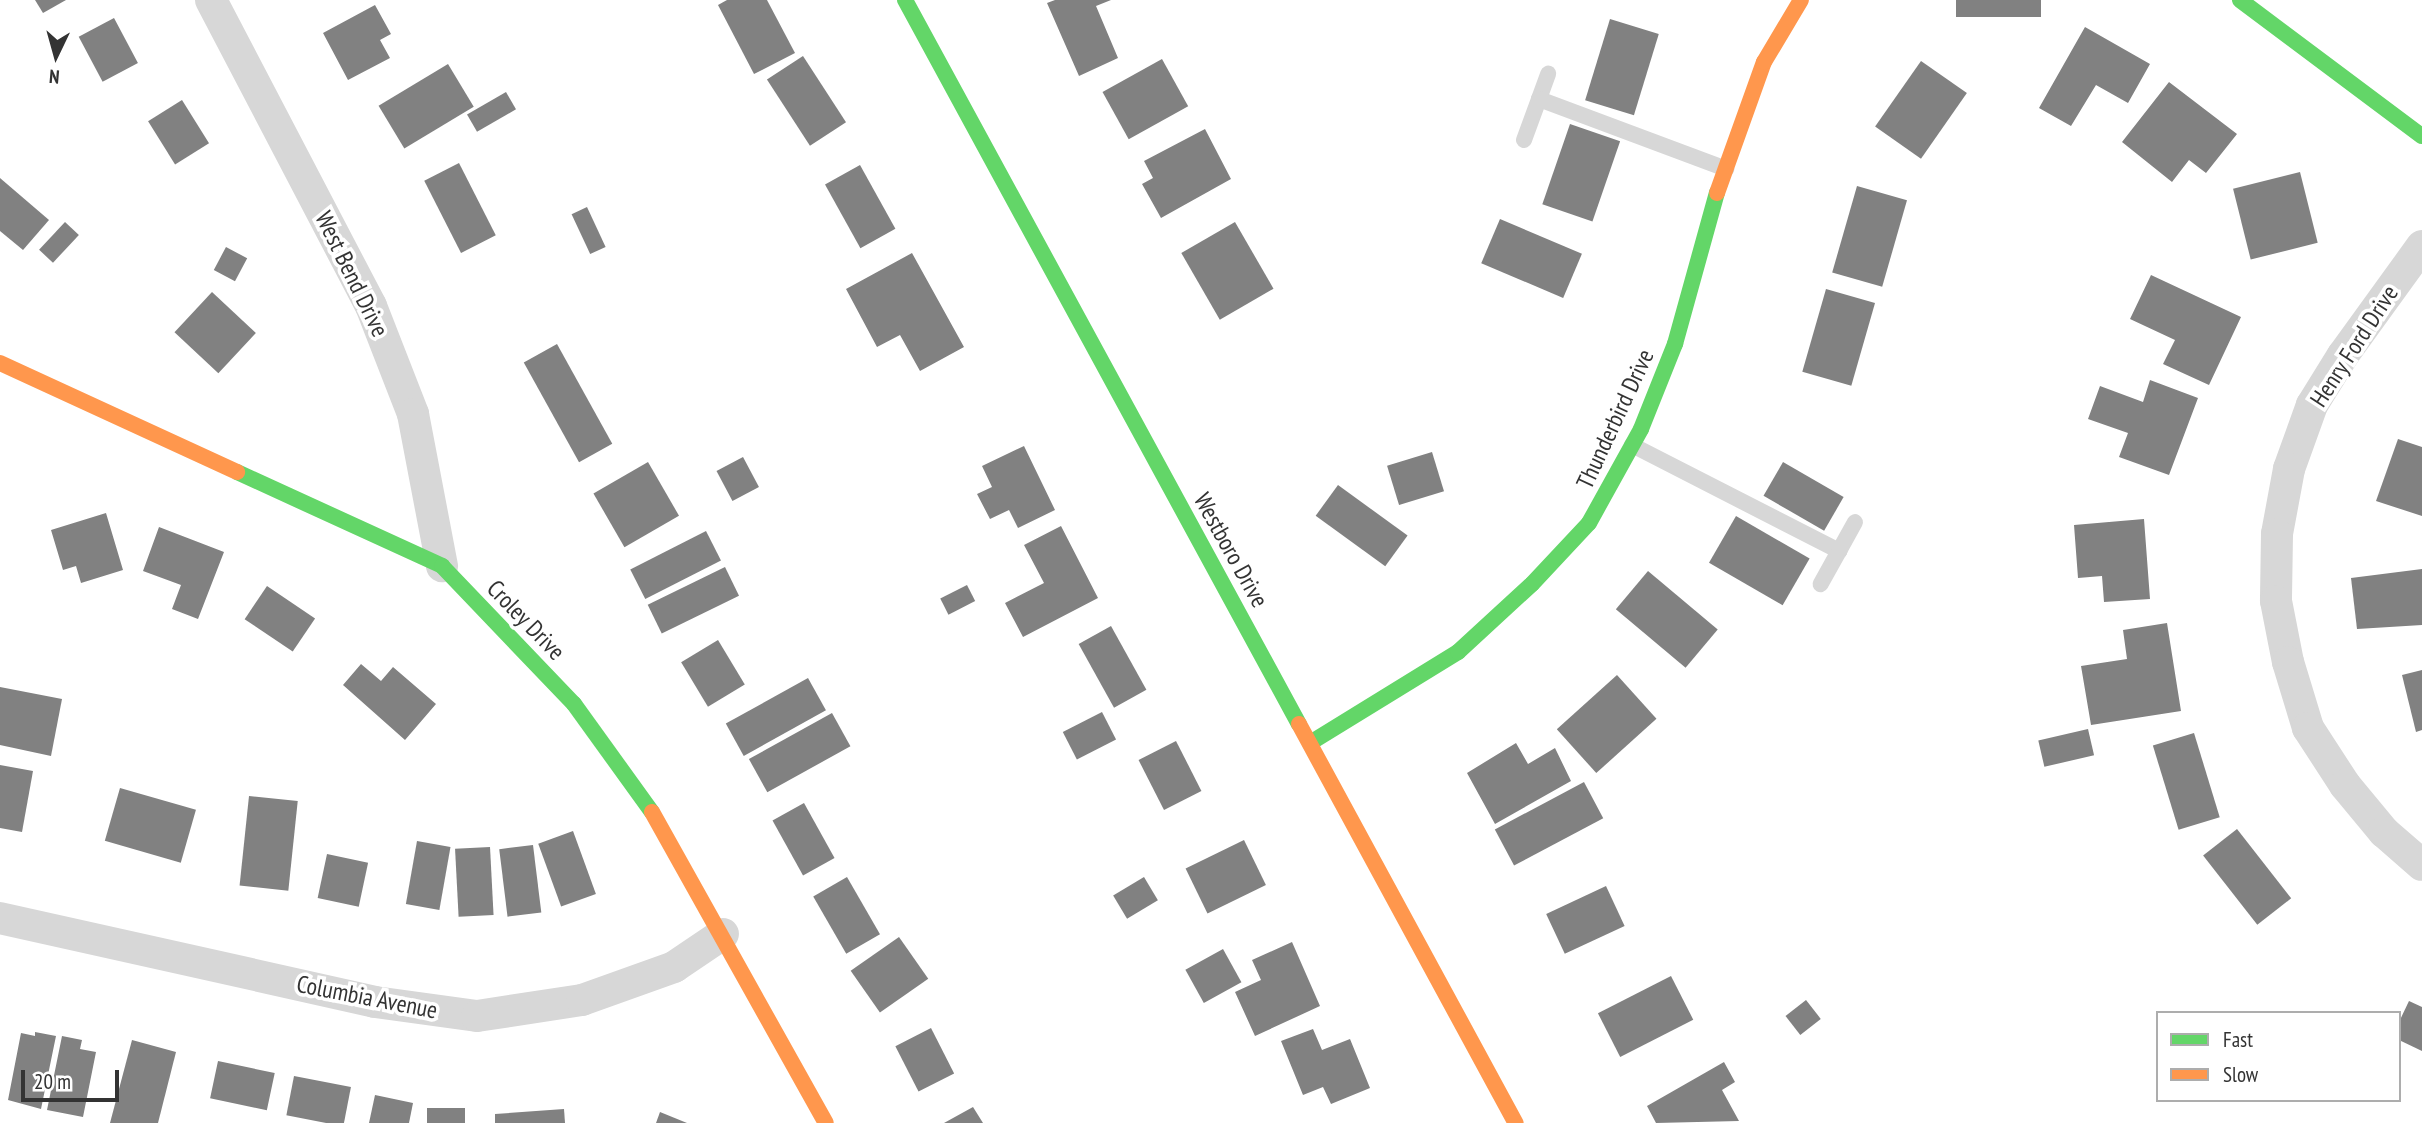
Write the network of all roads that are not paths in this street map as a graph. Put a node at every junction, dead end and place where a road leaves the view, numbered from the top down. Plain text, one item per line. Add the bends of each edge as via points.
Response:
1 (211, 0) edge
2 (905, 0) edge
3 (1801, 0) edge
4 (2239, 0) edge
5 (1548, 74) dead end
6 (1539, 99) junction
7 (2422, 136) edge
8 (1524, 140) dead end
9 (1726, 169) junction
10 (2422, 246) edge
11 (0, 366) edge
12 (1632, 446) junction
13 (1855, 522) dead end
14 (1839, 551) junction
15 (442, 566) junction
16 (1821, 584) dead end
17 (1310, 743) junction
18 (2422, 865) edge
19 (0, 918) edge
20 (723, 934) junction
21 (826, 1123) edge
22 (1516, 1123) edge

1 - 15 street, West Bend Drive via 372,306 413,414
2 - 17 street, Westboro Drive
3 - 9 street, Thunderbird Drive via 1764,62
4 - 7 street
5 - 6 lane
6 - 8 lane
6 - 9 lane
9 - 12 street, Thunderbird Drive via 1675,344
10 - 18 street, Henry Ford Drive via 2312,405 2289,470 2277,534 2276,601 2308,728 2376,823
11 - 15 street, Croley Drive
12 - 14 lane
12 - 17 street, Thunderbird Drive via 1589,523 1532,584 1458,652
13 - 14 lane
14 - 16 lane
15 - 20 street, Croley Drive via 574,704 647,802
17 - 22 street, Westboro Drive
19 - 20 street, Columbia Avenue via 375,1002 477,1017 582,1000 674,967
20 - 21 street, Croley Drive

